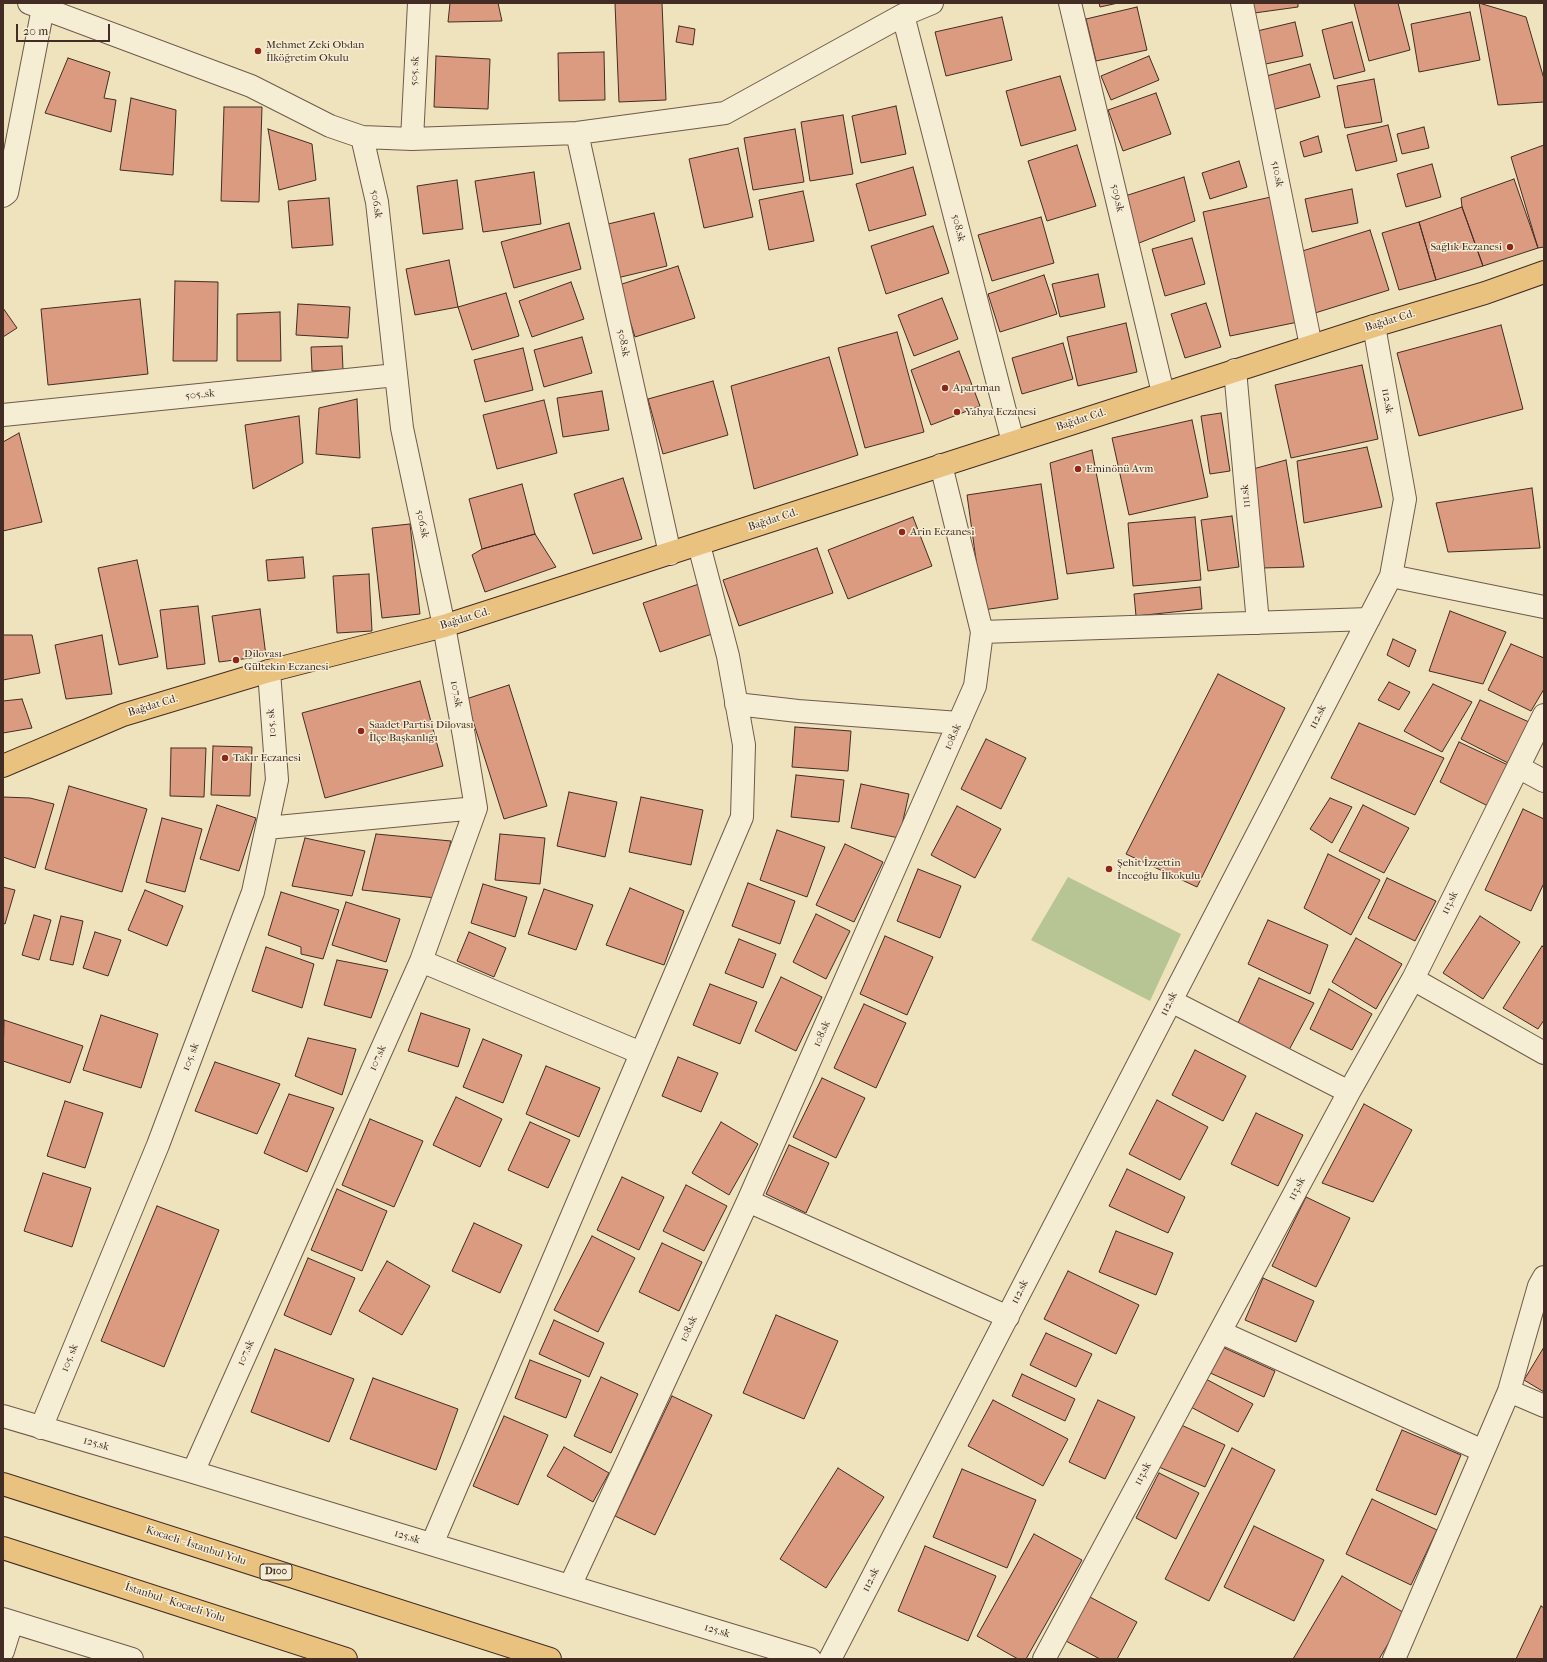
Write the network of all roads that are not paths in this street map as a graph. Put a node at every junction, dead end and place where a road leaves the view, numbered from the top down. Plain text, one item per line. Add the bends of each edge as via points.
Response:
1 (419, 3) edge
2 (932, 3) edge
3 (1070, 3) edge
4 (1242, 3) edge
5 (36, 6) edge
6 (903, 15) junction
7 (577, 133) junction
8 (362, 137) junction
9 (412, 139) junction
10 (3, 196) edge
11 (1544, 272) edge
12 (1374, 326) junction
13 (1311, 346) junction
14 (1235, 370) junction
15 (396, 375) junction
16 (1163, 394) junction
17 (3, 415) edge
18 (1013, 442) junction
19 (941, 464) junction
20 (699, 545) junction
21 (670, 554) junction
22 (1391, 576) junction
23 (1544, 607) edge
24 (1369, 619) junction
25 (1258, 623) junction
26 (444, 626) junction
27 (982, 632) junction
28 (269, 671) junction
29 (736, 704) junction
30 (1544, 715) edge
31 (959, 723) junction
32 (3, 766) edge
33 (1518, 767) junction
34 (1544, 781) edge
35 (476, 808) junction
36 (267, 828) junction
37 (420, 961) junction
38 (1413, 979) junction
39 (1171, 1001) junction
40 (641, 1053) junction
41 (1544, 1053) edge
42 (1349, 1092) junction
43 (748, 1201) junction
44 (1544, 1277) edge
45 (1008, 1317) junction
46 (1220, 1332) junction
47 (1509, 1392) junction
48 (1544, 1406) edge
49 (3, 1416) edge
50 (41, 1428) junction
51 (1483, 1452) junction
52 (193, 1472) junction
53 (3, 1484) edge
54 (432, 1544) junction
55 (3, 1548) edge
56 (570, 1586) junction
57 (7, 1621) edge
58 (3, 1651) edge
59 (132, 1659) edge
60 (346, 1659) edge
61 (550, 1659) edge
62 (810, 1659) edge
63 (830, 1659) edge
64 (1044, 1659) edge
65 (1394, 1659) edge

1 - 9 street, 505. sk
2 - 6 street
3 - 16 street, 509.sk
4 - 13 street, 510.sk
5 - 8 street via 251,86 330,126
5 - 10 street via 7,193
6 - 7 street via 725,113
6 - 18 street, 508.sk
7 - 9 street
7 - 21 street, 508.sk
8 - 9 street
8 - 15 street, 506.sk via 377,202
11 - 12 main road, Bağdat Cd. via 1485,293
12 - 13 main road, Bağdat Cd.
12 - 22 street, 112.sk via 1405,499
13 - 14 main road, Bağdat Cd.
14 - 16 main road, Bağdat Cd.
14 - 25 street, 111.sk
15 - 17 street, 505..sk
15 - 26 street, 506.sk via 402,428
16 - 18 main road, Bağdat Cd.
18 - 19 main road, Bağdat Cd.
19 - 20 main road, Bağdat Cd.
19 - 27 street, 108.sk
20 - 21 main road, Bağdat Cd.
20 - 29 street via 728,656
21 - 26 main road, Bağdat Cd.
22 - 23 street
22 - 24 street, 112.sk
24 - 25 street
24 - 39 street, 112.sk
25 - 27 street
26 - 28 main road, Bağdat Cd.
26 - 35 street, 107.sk
27 - 31 street, 108.sk via 975,686
28 - 32 main road, Bağdat Cd. via 123,715
28 - 36 street, 105. sk via 277,780
29 - 31 street
29 - 40 street via 744,745 742,816
30 - 33 street, 113.sk
31 - 43 street, 108.sk
33 - 34 street
33 - 38 street, 113.sk
35 - 36 street
35 - 37 street, 107.sk
36 - 50 street, 105. sk via 253,892 158,1145
37 - 40 street
37 - 52 street, 107.sk
38 - 41 street
38 - 42 street, 113.sk
39 - 42 street
39 - 45 street, 112.sk
40 - 54 street
42 - 46 street, 113.sk
43 - 45 street
43 - 56 street, 108.sk
44 - 47 street via 1539,1286
45 - 63 street, 112.sk
46 - 51 street
46 - 64 street, 113.sk
47 - 48 street
47 - 51 street
49 - 50 street, 125.sk
50 - 52 street, 125.sk
51 - 65 street
52 - 54 street, 125.sk
53 - 61 main road, Kocaeli - İstanbul Yolu / D100
54 - 56 street, 125.sk
55 - 60 main road, İstanbul - Kocaeli Yolu
56 - 62 street, 125.sk
57 - 58 street
57 - 59 street

